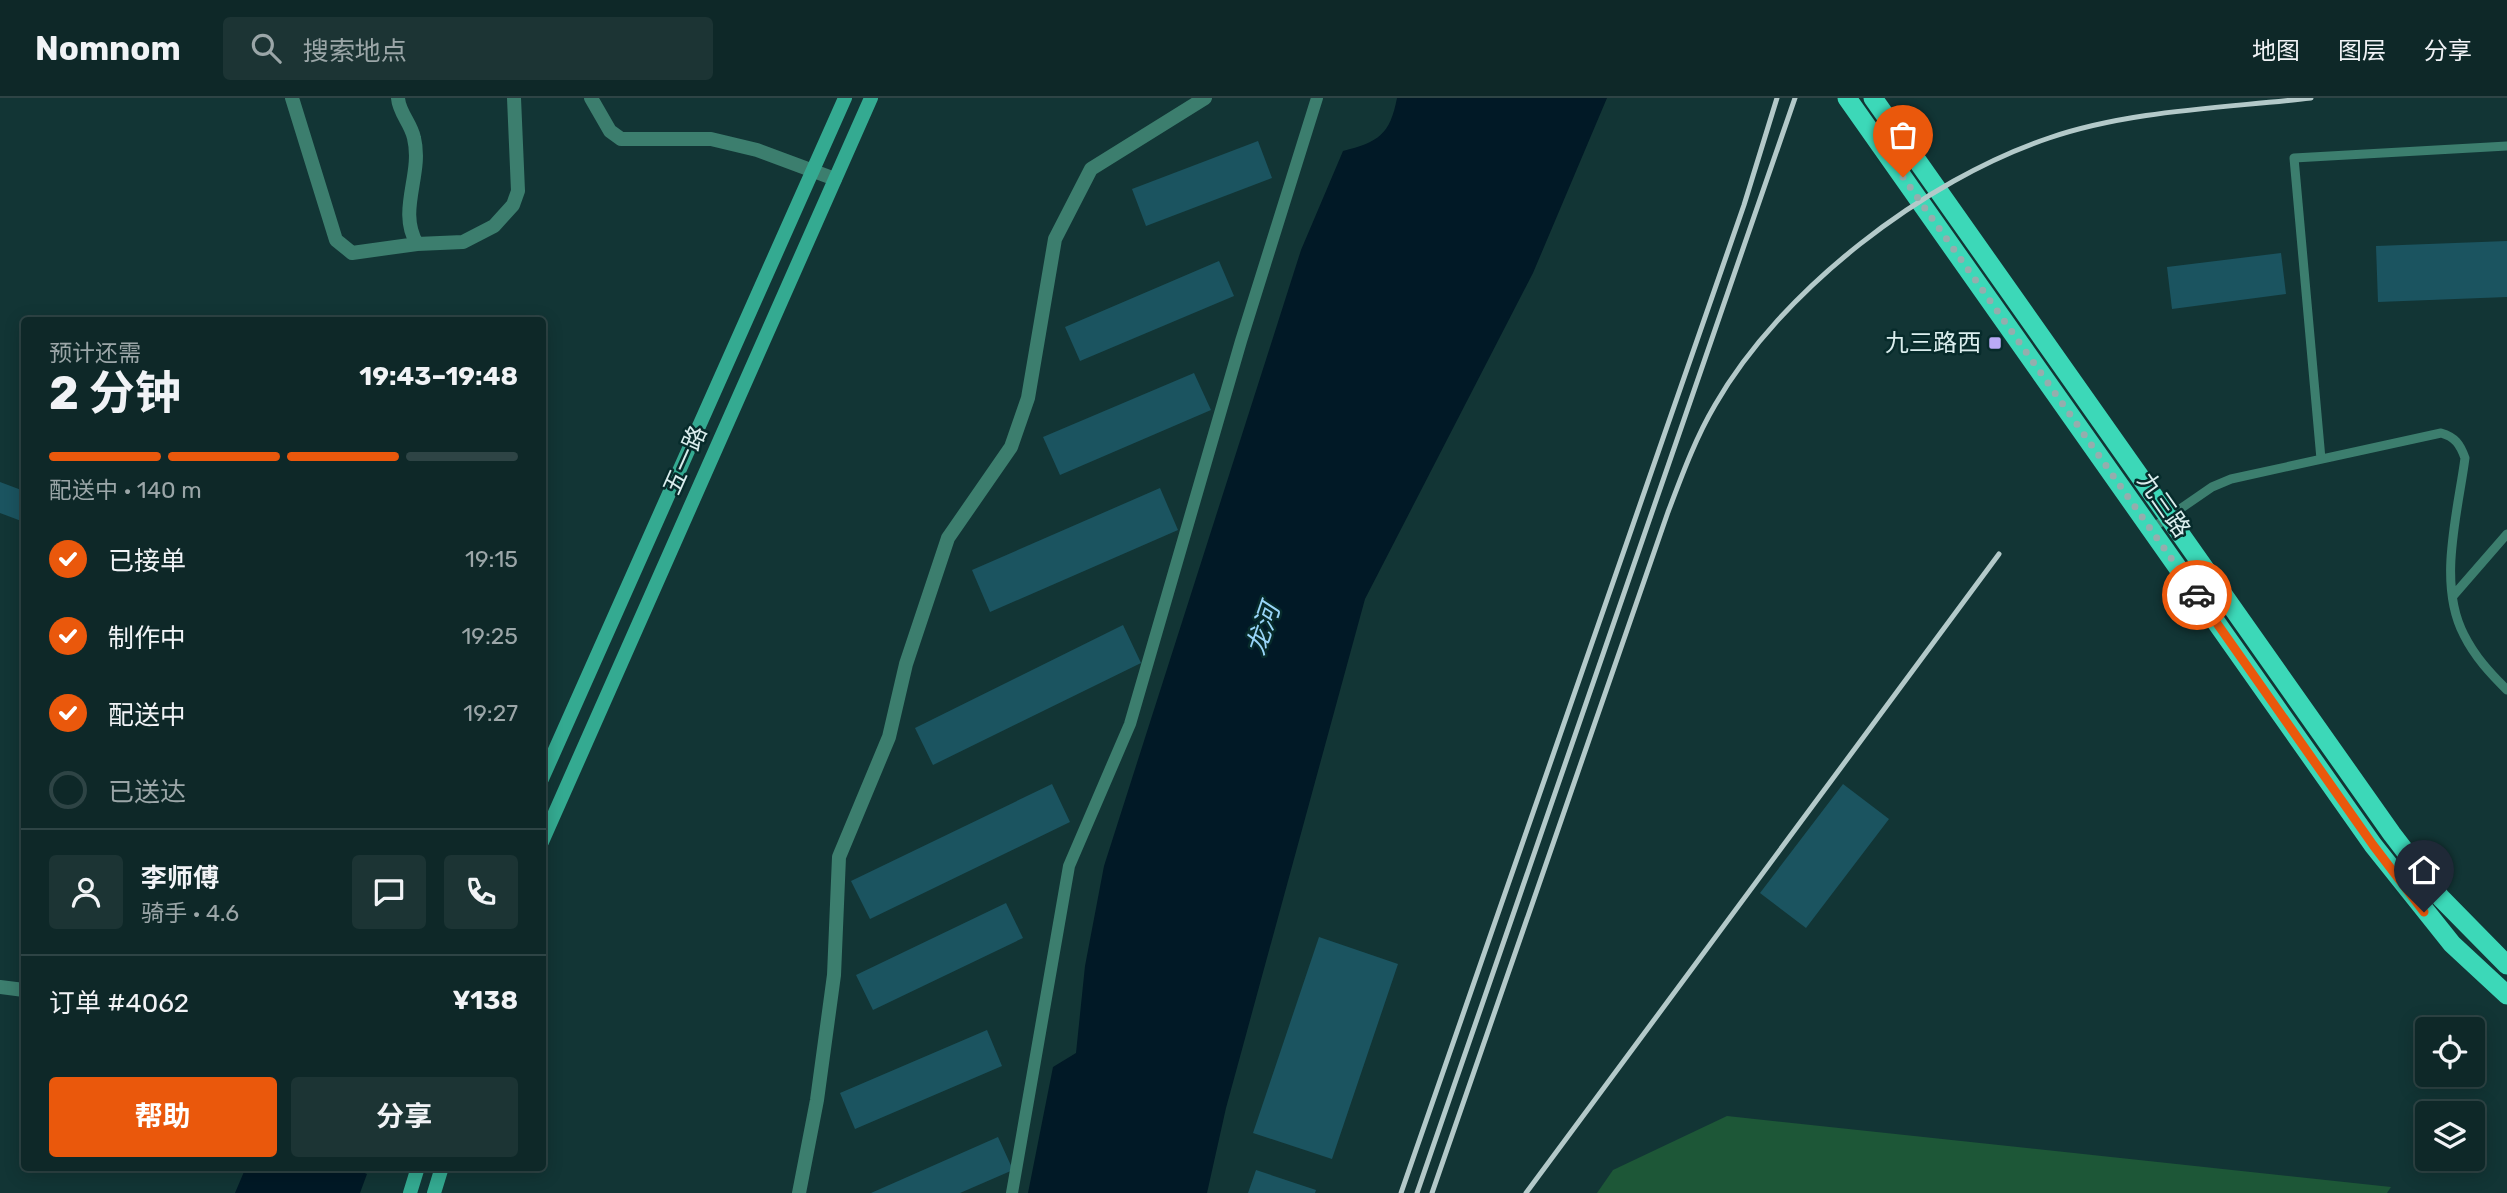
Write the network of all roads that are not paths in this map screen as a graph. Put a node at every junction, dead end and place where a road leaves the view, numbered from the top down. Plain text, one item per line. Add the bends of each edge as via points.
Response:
1 (292, 98) edge
2 (398, 98) edge
3 (514, 98) edge
4 (591, 98) edge
5 (845, 98) edge
6 (871, 98) edge
7 (1205, 98) edge
8 (1317, 98) edge
9 (1847, 98) edge
10 (1873, 98) edge
11 (2507, 146) edge
12 (813, 171) junction
13 (835, 179) junction
14 (417, 244) junction
15 (2321, 459) junction
16 (2168, 516) junction
17 (2151, 529) junction
18 (2507, 534) edge
19 (2453, 596) junction
20 (2507, 690) edge
21 (546, 770) edge
22 (546, 833) edge
23 (2507, 965) edge
24 (0, 987) edge
25 (21, 990) edge
26 (2507, 995) edge
27 (417, 1171) edge
28 (441, 1171) edge
29 (410, 1193) edge
30 (435, 1193) edge
31 (799, 1193) edge
32 (1012, 1193) edge

1 - 14 street via 336,240 352,253
2 - 14 street via 414,137 416,173 408,207 410,233
3 - 14 street via 518,191 513,205 494,226 463,242
4 - 12 street via 610,131 621,139 711,139
5 - 12 main road, 五一路
6 - 13 main road, 五一路
7 - 31 street via 1091,169 1055,239 1028,398 1011,447 948,538 906,664 889,737 838,857 834,975
8 - 32 street via 1130,724 1069,866
9 - 17 highway, 九三路
10 - 16 highway, 九三路
11 - 15 lane via 2294,159
12 - 13 street
12 - 21 main road, 五一路
13 - 22 main road, 五一路
15 - 16 lane via 2231,479
15 - 19 lane via 2441,433 2461,446 2465,458 2452,563
16 - 17 lane
16 - 23 highway, 九三路 via 2415,866
17 - 26 highway, 九三路 via 2399,879 2452,944
18 - 19 lane
19 - 20 lane via 2462,632 2480,662
24 - 25 street
27 - 29 main road
28 - 30 main road

